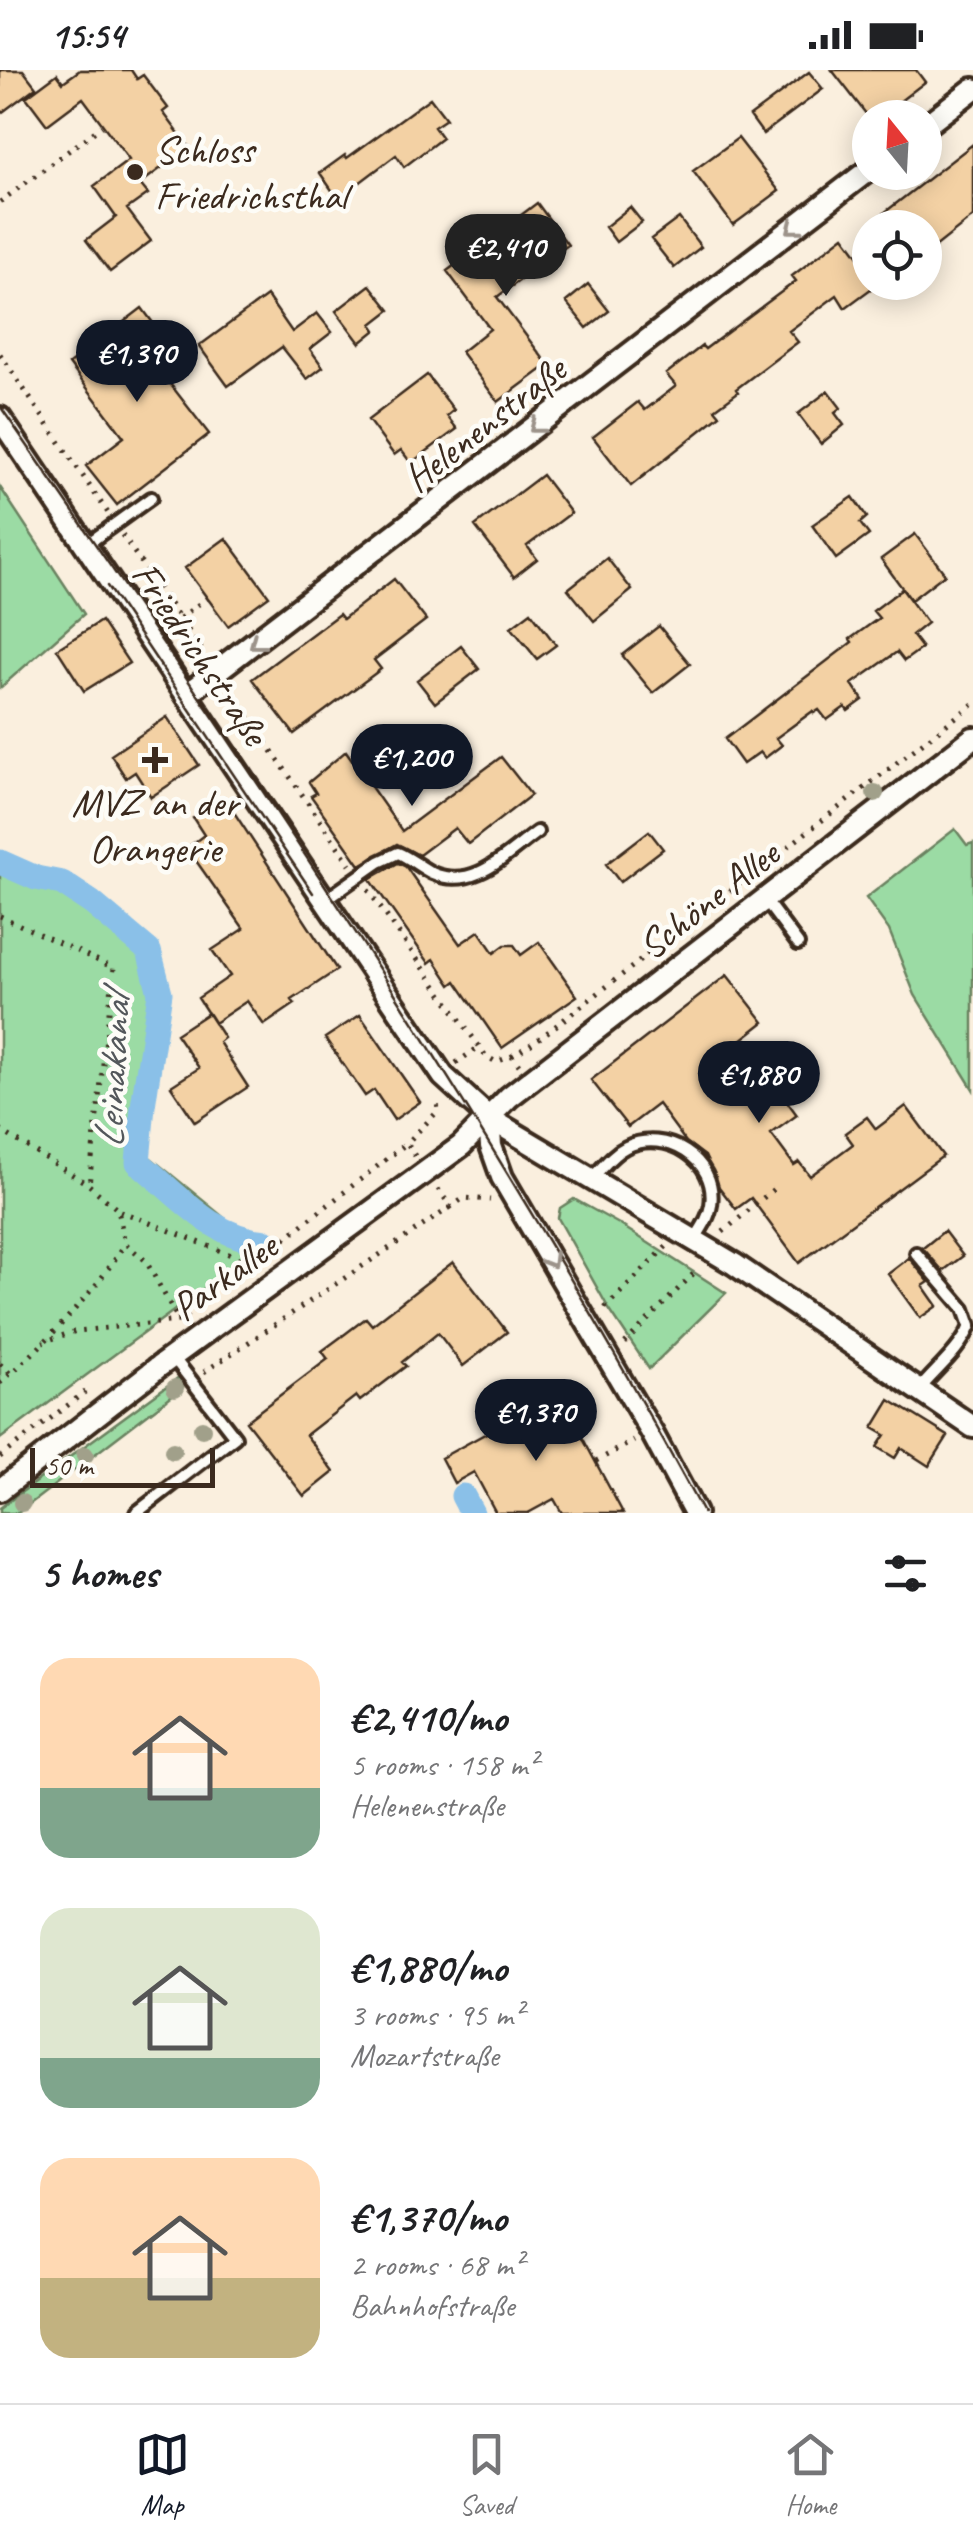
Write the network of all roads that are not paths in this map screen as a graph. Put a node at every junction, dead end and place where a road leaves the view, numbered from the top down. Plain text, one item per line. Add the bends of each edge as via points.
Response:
1 (973, 89) edge
2 (942, 113) edge
3 (852, 183) edge
4 (0, 418) edge
5 (151, 498) dead end
6 (86, 546) junction
7 (186, 694) junction
8 (973, 738) edge
9 (537, 832) dead end
10 (764, 899) junction
11 (326, 900) junction
12 (798, 944) dead end
13 (489, 1118) junction
14 (591, 1179) junction
15 (700, 1244) junction
16 (916, 1252) dead end
17 (972, 1323) edge
18 (174, 1356) junction
19 (919, 1390) junction
20 (973, 1427) edge
21 (0, 1490) edge
22 (136, 1513) edge
23 (695, 1513) edge

1 - 2 street
3 -> 7 street, Helenenstraße
4 - 6 street, Friedrichstraße
5 - 6 lane
6 - 7 street, Friedrichstraße
7 - 11 street, Friedrichstraße
8 - 10 street, Schöne Allee
9 - 11 lane via 471,878 438,875 398,853
10 - 12 lane
10 - 13 street, Schöne Allee
11 - 13 street, Friedrichstraße via 443,1076
13 - 14 street, Friedrichstraße
13 - 18 street, Parkallee via 461,1146
13 -> 23 street via 490,1146 502,1176
14 - 15 street, Friedrichstraße
14 - 15 lane via 624,1148 658,1140 678,1145 711,1189
15 - 19 street, Friedrichstraße
16 - 17 lane
17 - 19 lane via 963,1344
18 - 21 street, Parkallee
18 - 22 lane via 235,1437
19 - 20 street, Friedrichstraße

